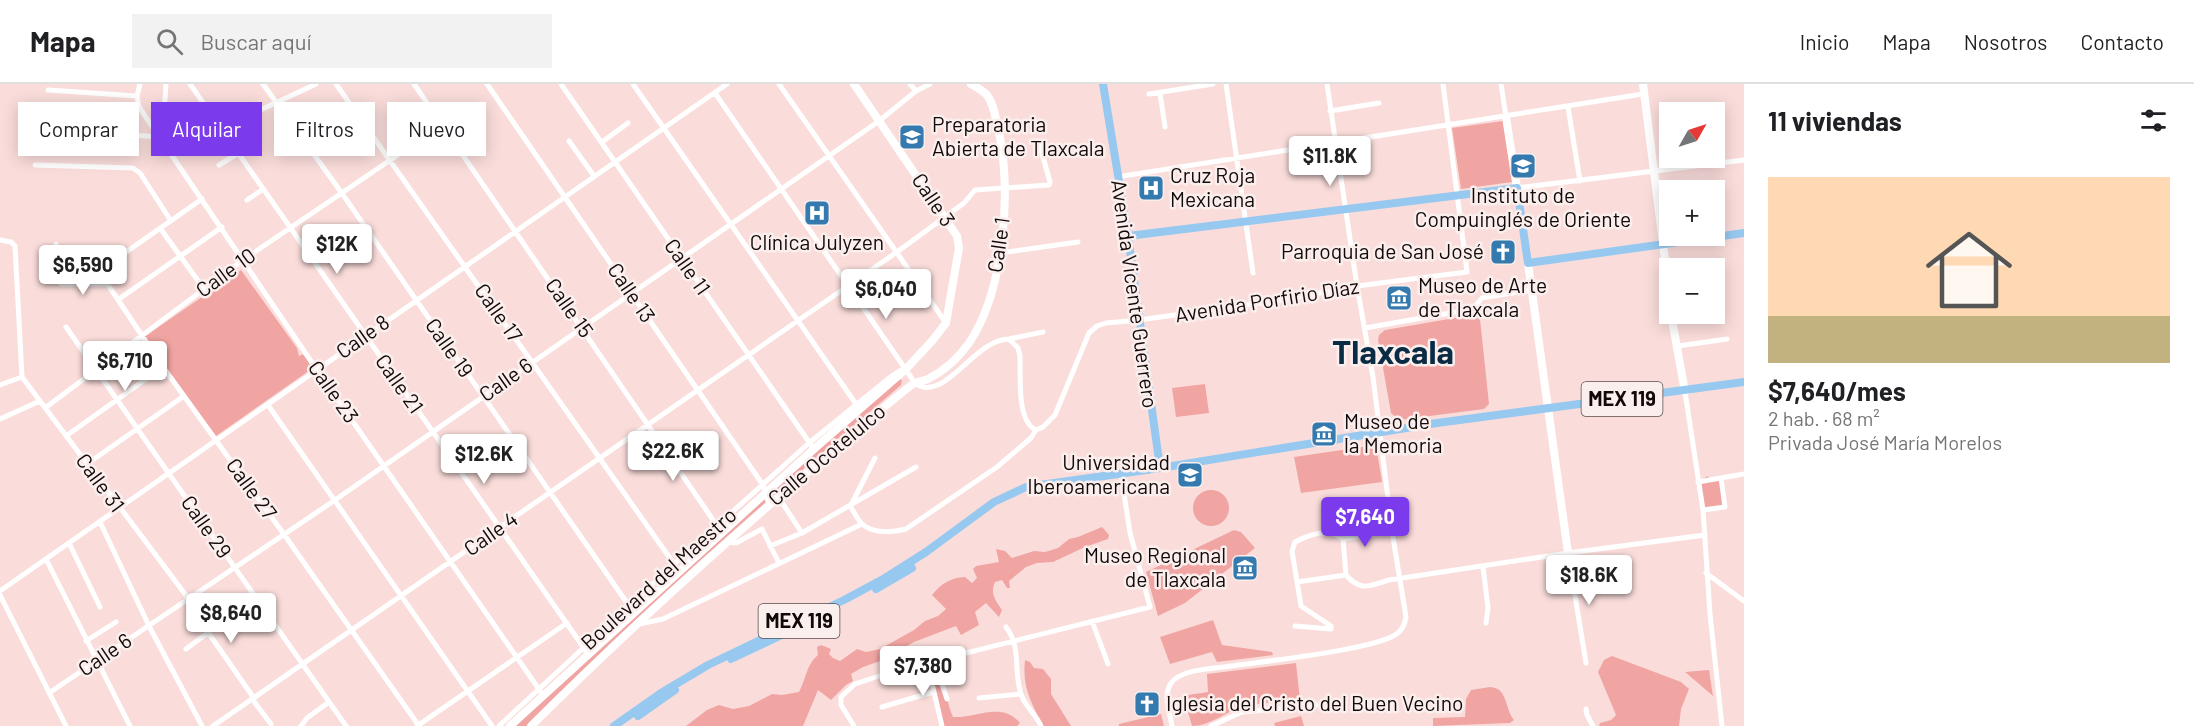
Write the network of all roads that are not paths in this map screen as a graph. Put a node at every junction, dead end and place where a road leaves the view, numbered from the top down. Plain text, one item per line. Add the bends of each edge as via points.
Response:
1 (140, 84) edge
2 (166, 84) edge
3 (189, 84) edge
4 (263, 84) edge
5 (316, 84) edge
6 (336, 84) edge
7 (414, 84) edge
8 (487, 84) edge
9 (561, 84) edge
10 (633, 84) edge
11 (727, 84) edge
12 (779, 84) edge
13 (854, 84) edge
14 (910, 84) edge
15 (930, 84) edge
16 (971, 84) edge
17 (1103, 84) edge
18 (1213, 84) edge
19 (1226, 84) edge
20 (1327, 84) edge
21 (1443, 84) edge
22 (1501, 84) edge
23 (1643, 84) edge
24 (48, 90) dead end
25 (916, 91) junction
26 (715, 93) junction
27 (1160, 93) junction
28 (1149, 94) dead end
29 (1643, 94) junction
30 (137, 96) junction
31 (165, 102) edge
32 (201, 102) edge
33 (276, 102) joint
34 (426, 102) edge
35 (1379, 103) dead end
36 (1568, 106) junction
37 (1330, 111) junction
38 (1506, 117) junction
39 (879, 121) junction
40 (628, 123) dead end
41 (151, 124) edge
42 (1449, 125) junction
43 (1165, 127) dead end
44 (664, 128) junction
45 (569, 141) dead end
46 (602, 142) junction
47 (1039, 143) dead end
48 (1335, 143) junction
49 (829, 154) junction
50 (172, 156) edge
51 (234, 156) edge
52 (238, 156) edge
53 (315, 156) edge
54 (397, 156) edge
55 (463, 156) edge
56 (1238, 158) junction
57 (1744, 160) edge
58 (390, 161) junction
59 (615, 162) junction
60 (35, 165) dead end
61 (219, 165) dead end
62 (1654, 171) junction
63 (594, 176) junction
64 (1117, 177) junction
65 (1580, 181) junction
66 (1517, 188) junction
67 (780, 189) junction
68 (1006, 189) junction
69 (262, 190) junction
70 (341, 192) junction
71 (1457, 194) junction
72 (566, 196) junction
73 (202, 199) junction
74 (247, 200) dead end
75 (1346, 209) junction
76 (1659, 212) edge
77 (945, 216) junction
78 (171, 221) junction
79 (1247, 222) junction
80 (730, 225) junction
81 (222, 227) junction
82 (160, 228) junction
83 (290, 229) junction
84 (515, 231) junction
85 (1744, 232) edge
86 (1725, 235) edge
87 (1128, 236) junction
88 (0, 240) edge
89 (1078, 242) dead end
90 (56, 244) dead end
91 (1659, 246) edge
92 (94, 248) dead end
93 (897, 252) junction
94 (1000, 253) junction
95 (181, 256) junction
96 (680, 258) junction
97 (243, 260) junction
98 (1528, 263) junction
99 (465, 266) junction
100 (99, 271) junction
101 (1253, 273) dead end
102 (108, 284) junction
103 (847, 285) junction
104 (1357, 286) junction
105 (204, 288) junction
106 (1531, 290) junction
107 (630, 292) junction
108 (119, 299) junction
109 (416, 300) junction
110 (797, 320) junction
111 (1139, 320) junction
112 (1673, 324) edge
113 (944, 326) junction
114 (66, 327) dead end
115 (582, 327) junction
116 (1365, 328) junction
117 (1043, 332) dead end
118 (141, 334) junction
119 (366, 335) junction
120 (1009, 339) junction
121 (1727, 339) dead end
122 (1677, 346) junction
123 (748, 354) junction
124 (533, 362) junction
125 (163, 367) junction
126 (95, 369) junction
127 (906, 369) junction
128 (317, 370) junction
129 (22, 377) junction
130 (1744, 382) edge
131 (915, 383) junction
132 (0, 385) edge
133 (698, 388) junction
134 (1685, 392) junction
135 (184, 396) junction
136 (483, 396) junction
137 (117, 400) junction
138 (40, 401) junction
139 (856, 404) junction
140 (268, 405) junction
141 (45, 408) junction
142 (1547, 408) junction
143 (0, 420) edge
144 (649, 424) junction
145 (137, 428) junction
146 (1036, 430) junction
147 (433, 431) junction
148 (1380, 433) junction
149 (66, 436) junction
150 (216, 440) junction
151 (812, 446) junction
152 (599, 458) junction
153 (875, 458) dead end
154 (803, 459) junction
155 (87, 464) junction
156 (384, 465) junction
157 (916, 467) dead end
158 (1160, 468) junction
159 (809, 470) junction
160 (169, 474) junction
161 (1121, 474) junction
162 (1744, 474) edge
163 (1721, 478) junction
164 (1698, 482) junction
165 (765, 489) junction
166 (550, 493) junction
167 (1007, 495) junction
168 (334, 500) junction
169 (783, 504) dead end
170 (769, 505) junction
171 (850, 506) junction
172 (119, 509) junction
173 (1703, 510) junction
174 (100, 522) junction
175 (862, 524) junction
176 (500, 527) junction
177 (720, 530) junction
178 (1392, 531) junction
179 (283, 533) junction
180 (802, 533) junction
181 (1705, 535) junction
182 (1343, 539) junction
183 (727, 542) junction
184 (69, 543) junction
185 (770, 546) junction
186 (1568, 553) junction
187 (46, 560) junction
188 (450, 562) junction
189 (779, 563) junction
190 (673, 565) junction
191 (234, 567) junction
192 (1483, 567) junction
193 (679, 572) junction
194 (1706, 573) junction
195 (1346, 575) junction
196 (1400, 579) junction
197 (1297, 582) junction
198 (0, 593) edge
199 (401, 597) junction
200 (187, 599) junction
201 (1744, 601) edge
202 (100, 607) dead end
203 (631, 609) junction
204 (1092, 621) junction
205 (116, 622) dead end
206 (567, 623) junction
207 (1486, 623) dead end
208 (634, 625) junction
209 (150, 626) junction
210 (1295, 626) dead end
211 (1006, 627) dead end
212 (351, 631) junction
213 (209, 632) junction
214 (1015, 640) junction
215 (86, 641) junction
216 (186, 649) dead end
217 (586, 651) junction
218 (517, 658) junction
219 (97, 661) junction
220 (930, 661) junction
221 (1586, 663) dead end
222 (302, 664) junction
223 (1108, 664) dead end
224 (468, 692) junction
225 (541, 692) junction
226 (933, 692) junction
227 (49, 693) junction
228 (1020, 694) junction
229 (253, 698) junction
230 (947, 699) dead end
231 (979, 699) dead end
232 (329, 702) junction
233 (1316, 705) dead end
234 (882, 707) dead end
235 (1586, 709) dead end
236 (520, 722) edge
237 (271, 724) dead end
238 (1723, 725) edge
239 (66, 726) edge
240 (130, 726) edge
241 (202, 726) edge
242 (213, 726) edge
243 (301, 726) edge
244 (345, 726) edge
245 (418, 726) edge
246 (492, 726) edge
247 (499, 726) edge
248 (510, 726) edge
249 (531, 726) edge
250 (614, 726) edge
251 (623, 726) edge
252 (854, 726) edge
253 (942, 726) edge
254 (1041, 726) edge
255 (1172, 726) edge
256 (1211, 726) edge
257 (1593, 726) edge

1 - 30 street
2 - 31 street
3 - 32 street, Calle 21
4 - 33 street, Calle 19
5 - 33 street
6 - 58 street, Calle 17
7 - 34 street, Calle 15
8 - 72 street, Calle 13
9 - 46 street, Calle 11
10 - 44 street
11 - 26 street, Calle 8
12 - 49 street
13 - 39 main road, Calle 3
14 - 25 street
15 - 25 street, Calle 6
16 - 68 main road, Calle 1 via 987,95 992,105 1003,146
17 - 64 main road, Avenida Vicente Guerrero
18 - 27 street
19 - 56 street
20 - 37 street
21 - 42 street
22 - 38 street
23 - 29 main road
24 - 30 street
25 - 39 street, Calle 6
26 - 44 street, Calle 8
26 - 67 street
27 - 28 street
27 - 43 street
29 - 36 street
29 - 62 main road
30 - 41 street, Calle 23 via 139,107
35 - 37 street
36 - 38 street
36 - 65 street
37 - 48 street
38 - 42 street
38 - 66 main road
39 - 49 street, Calle 6
39 - 77 main road, Calle 3
40 - 46 street
42 - 48 street
42 - 71 street
44 - 59 street, Calle 8
44 - 80 street
45 - 63 street
46 - 59 street, Calle 11
47 - 68 street, Calle 4 via 1049,185
48 - 56 street
48 - 75 street
49 - 67 street, Calle 6
49 - 93 street
50 - 73 street, Calle 23
51 - 61 street
52 - 69 street, Calle 21
53 - 70 street, Calle 19
54 - 58 street, Calle 10
55 - 84 street, Calle 15
56 - 64 street
56 - 79 street
57 - 62 street
58 - 70 street, Calle 10
58 - 99 street, Calle 17
59 - 63 street, Calle 8
59 - 96 street, Calle 11
60 - 78 street via 133,168
62 - 65 street
62 - 76 main road
63 - 72 street, Calle 8
64 - 87 main road, Avenida Vicente Guerrero
65 - 66 street
66 - 71 main road
66 - 98 main road
67 - 80 street, Calle 6
67 - 103 street
68 - 77 street, Calle 4 via 975,190
68 - 94 main road, Calle 1
69 - 74 street
69 - 83 street, Calle 21
70 - 83 street, Calle 10
70 - 109 street, Calle 19
71 - 75 main road
71 - 104 street, Avenida Porfirio Díaz via 1467,272
72 - 84 street, Calle 8
72 - 107 street, Calle 13
73 - 78 street
73 - 81 street, Calle 23
75 - 79 main road
75 - 104 street
77 - 93 street, Calle 4
77 - 113 main road, Calle 3 via 959,248
78 - 82 street
79 - 87 main road
79 - 101 street
80 - 96 street, Calle 6
80 - 110 street
81 - 95 street
81 - 97 street, Calle 23
82 - 95 street
82 - 100 street
83 - 97 street, Calle 10
83 - 119 street, Calle 21
84 - 99 street, Calle 8
84 - 115 street, Calle 15
85 - 86 main road
87 - 111 main road, Avenida Vicente Guerrero
88 - 129 street via 14,244
89 - 94 street
90 - 102 street via 61,284
91 - 98 main road
92 - 100 street, Calle 27
93 - 103 street, Calle 4
93 - 113 street
94 - 131 main road, Calle 1 via 978,328 968,344 942,370
95 - 105 street
95 - 108 street
96 - 107 street, Calle 6
96 - 123 street, Calle 11
97 - 105 street, Calle 10
97 - 128 street, Calle 23
98 - 106 main road
99 - 109 street, Calle 8
99 - 124 street, Calle 17
100 - 102 street, Calle 27
102 - 108 street, Calle 27
103 - 110 street, Calle 4
103 - 127 street
104 - 111 street, Avenida Porfirio Díaz
104 - 116 street
105 - 118 street, Calle 10
106 - 116 street via 1482,298 1473,309
106 - 142 main road
107 - 115 street, Calle 6
107 - 133 street, Calle 13
108 - 118 street, Calle 27
109 - 119 street, Calle 8
109 - 136 street, Calle 19
110 - 123 street, Calle 4
110 - 139 street
111 - 146 street, Avenida Porfirio Díaz via 1106,323 1089,333 1055,415
111 - 158 main road, Avenida Vicente Guerrero
112 - 122 main road
113 - 127 main road, Boulevard del Maestro
114 - 126 street, Calle 29
115 - 124 street, Calle 6
115 - 144 street, Calle 15
116 - 148 street
117 - 120 street
118 - 125 street, Calle 27
118 - 126 street, Calle 10
119 - 128 street, Calle 8
119 - 147 street, Calle 21
120 - 131 street via 988,346 930,390
120 - 146 street via 1020,357 1023,412 1030,428
121 - 122 street
122 - 134 main road
123 - 133 street, Calle 4
123 - 151 street, Calle 11
124 - 136 street, Calle 6
124 - 152 street, Calle 17
125 - 135 street, Calle 27
125 - 137 street
126 - 137 street, Calle 29
126 - 141 street, Calle 10
127 - 131 street
127 - 139 street, Boulevard del Maestro
127 - 151 main road, Boulevard del Maestro
128 - 140 street, Calle 8
128 - 156 street, Calle 23
129 - 132 street
129 - 138 street, Calle 31
130 - 134 main road, MEX 119
131 - 159 main road, Calle Ocotelulco
133 - 144 street, Calle 4
133 - 165 street, Calle 13
134 - 142 main road, MEX 119
134 - 164 street
135 - 145 street
135 - 150 street, Calle 27
136 - 147 street, Calle 6
136 - 166 street, Calle 19
137 - 145 street, Calle 29
137 - 149 street
138 - 141 street, Calle 31
138 - 143 street
139 - 151 street, Boulevard del Maestro
140 - 150 street, Calle 8
140 - 168 street
141 - 149 street, Calle 31
142 - 148 main road, MEX 119
142 - 186 main road
144 - 152 street, Calle 4
144 - 177 street, Calle 15
145 - 155 street
145 - 160 street, Calle 29
146 - 175 street, Avenida Porfirio Díaz via 997,467 914,525 894,532
147 - 156 street, Calle 6
147 - 176 street, Calle 21
148 - 158 main road, MEX 119
148 - 178 street
149 - 155 street, Calle 31
150 - 160 street, Calle 8
150 - 179 street, Calle 27
151 - 154 main road, Boulevard del Maestro
151 - 165 street, Boulevard del Maestro
152 - 166 street, Calle 4
152 - 190 street, Calle 17
153 - 171 street
154 - 159 main road
154 - 165 main road, Boulevard del Maestro
155 - 172 street, Calle 31
156 - 168 street, Calle 6
156 - 188 street, Calle 23
157 - 171 street
158 - 161 main road, MEX 119
159 - 170 main road, Calle Ocotelulco
160 - 172 street, Calle 8
160 - 191 street, Calle 29
161 - 167 main road, MEX 119 via 1026,487
161 - 204 street via 1130,533 1150,607
162 - 163 street
163 - 164 street
163 - 173 street via 1725,507
164 - 173 street
165 - 170 street, Calle 13
165 - 177 main road, Boulevard del Maestro
166 - 176 street, Calle 4
166 - 203 street, Calle 19
167 - 250 main road, MEX 119 via 885,578 708,665
167 - 251 main road, MEX 119 via 932,555 889,583 696,677
168 - 179 street, Calle 6
168 - 199 street
169 - 180 street
170 - 183 main road, Calle Ocotelulco
171 - 175 street
171 - 180 street
172 - 174 street, Calle 8
172 - 200 street, Calle 31
173 - 181 street
174 - 184 street, Calle 8
174 - 209 street
175 - 189 street
176 - 188 street, Calle 4
176 - 206 street, Calle 21
177 - 190 street, Boulevard del Maestro
177 - 193 main road, Boulevard del Maestro
178 - 182 street
178 - 196 street
179 - 191 street, Calle 6
179 - 212 street, Calle 27
180 - 185 street
181 - 186 street
181 - 194 street
182 - 195 street
182 - 197 street via 1336,533 1323,532 1295,542 1292,551
183 - 185 street via 736,543 762,529
183 - 208 main road, Calle Ocotelulco
184 - 187 street, Calle 8
184 - 202 street
185 - 189 street
186 - 192 street
186 - 221 street
187 - 198 street, Calle 8
187 - 215 street
188 - 199 street, Calle 4
188 - 218 street, Calle 23
189 - 208 street via 663,620
190 - 193 street, Calle 17
190 - 203 street, Boulevard del Maestro
191 - 200 street, Calle 6
191 - 222 street, Calle 29
192 - 196 street
192 - 207 street
193 - 203 main road, Boulevard del Maestro
194 - 201 street
194 - 238 street
195 - 196 street via 1363,587
195 - 197 street
196 - 255 street via 1406,617 1397,634 1347,648 1177,677 1167,691
197 - 210 street via 1301,606 1331,629
198 - 227 street
199 - 212 street, Calle 4
199 - 224 street
200 - 209 street, Calle 6
200 - 213 street, Calle 31
203 - 217 main road, Boulevard del Maestro
204 - 214 street
204 - 223 street
205 - 215 street
206 - 217 street, Calle 21
206 - 218 street
208 - 249 main road, Calle Ocotelulco
209 - 219 street, Calle 6
209 - 241 street
211 - 214 street
212 - 222 street, Calle 4
212 - 245 street, Calle 27
213 - 216 street
213 - 229 street, Calle 31
214 - 220 street
214 - 228 street
215 - 219 street
217 - 225 main road, Boulevard del Maestro
218 - 224 street
218 - 225 street, Calle 23
219 - 227 street, Calle 6
219 - 240 street
220 - 226 street
220 - 230 street
220 - 252 street via 855,684 841,697 841,705
222 - 229 street, Calle 4
222 - 232 street, Calle 29
224 - 245 street
224 - 246 street
225 - 236 main road, Boulevard del Maestro
225 - 247 street, Boulevard del Maestro
226 - 234 street
226 - 253 street
227 - 239 street
228 - 231 street
228 - 254 street
229 - 237 street, Calle 31
229 - 242 street, Calle 4
232 - 243 street
232 - 244 street, Calle 29
233 - 256 street via 1242,712
235 - 257 street
236 - 248 main road, Boulevard del Maestro

